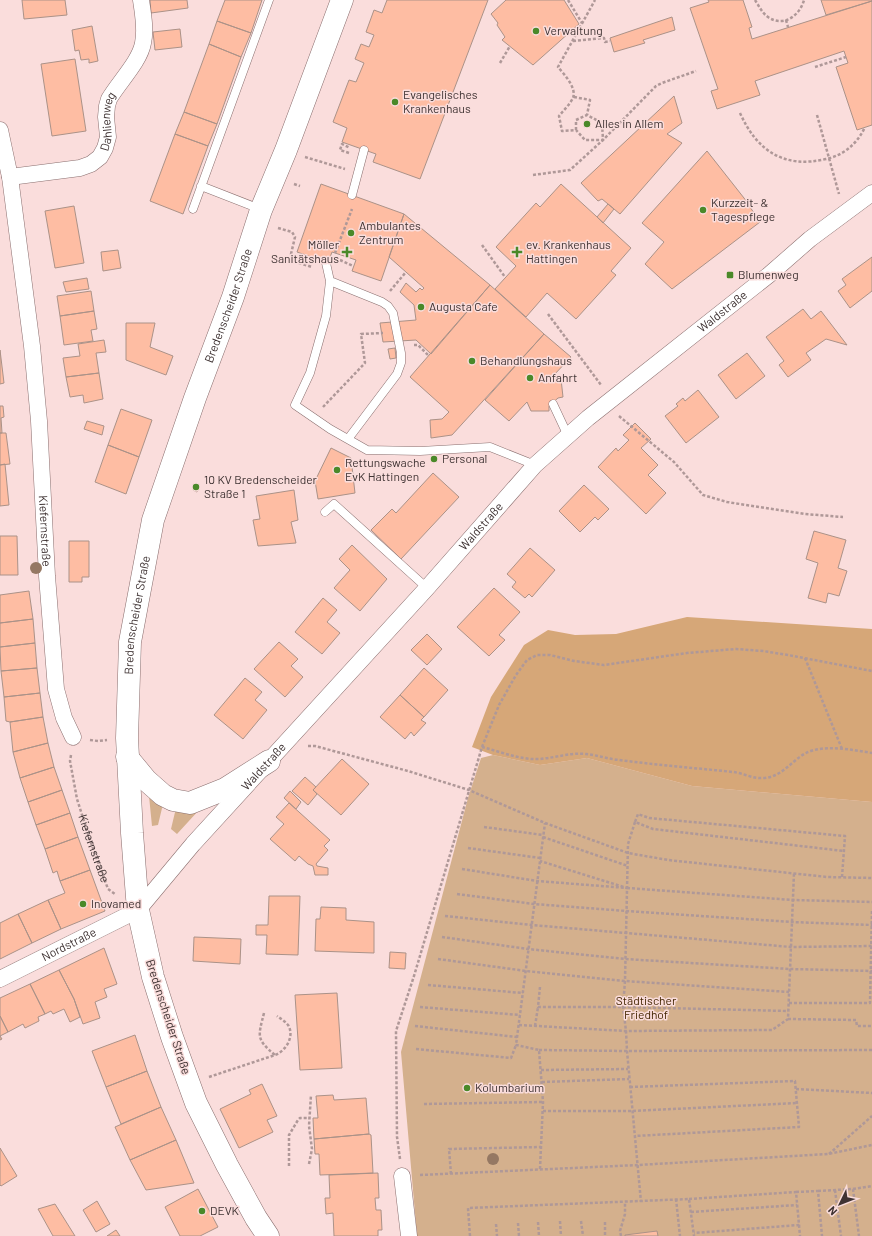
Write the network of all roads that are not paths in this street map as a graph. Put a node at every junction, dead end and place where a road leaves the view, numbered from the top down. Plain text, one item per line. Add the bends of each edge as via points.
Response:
1 (141, 0) edge
2 (268, 0) edge
3 (342, 0) edge
4 (0, 130) edge
5 (364, 150) dead end
6 (10, 177) junction
7 (201, 186) junction
8 (872, 193) edge
9 (352, 195) dead end
10 (193, 209) dead end
11 (259, 216) junction
12 (326, 263) dead end
13 (330, 281) junction
14 (553, 404) dead end
15 (568, 436) junction
16 (348, 439) junction
17 (535, 464) junction
18 (325, 512) dead end
19 (427, 588) junction
20 (73, 737) road end
21 (127, 748) junction
22 (275, 755) junction
23 (138, 910) junction
24 (0, 979) edge
25 (402, 1176) road end
26 (268, 1236) edge
27 (409, 1236) edge

1 - 6 street, Dahlienweg via 143,42 139,55 109,98 106,117 108,138 100,157 80,168
2 - 7 lane
3 - 11 main road, Bredenscheider Straße
4 - 6 street, Kiefernstraße
5 - 9 lane
6 - 20 street, Kiefernstraße via 32,346 56,689 64,718
7 - 10 lane
7 - 11 lane
8 - 15 street, Waldstraße via 810,239
11 - 21 main road, Bredenscheider Straße via 233,297 153,520 130,642
12 - 13 lane
13 - 16 lane via 326,316 310,373 295,405
13 - 16 lane via 388,306 395,320 401,353 398,374
14 - 15 lane
15 - 17 street, Waldstraße
16 - 17 lane via 367,450 420,451 490,447
17 - 19 street, Waldstraße
18 - 19 lane via 334,504
19 - 22 street, Waldstraße
21 - 22 main road via 146,780 163,795 190,803 225,789
21 - 23 main road, Bredenscheider Straße
22 - 23 street, Waldstraße via 187,851
23 - 24 street, Nordstraße
23 - 26 main road, Bredenscheider Straße via 158,994 196,1103 227,1165
25 - 27 street

